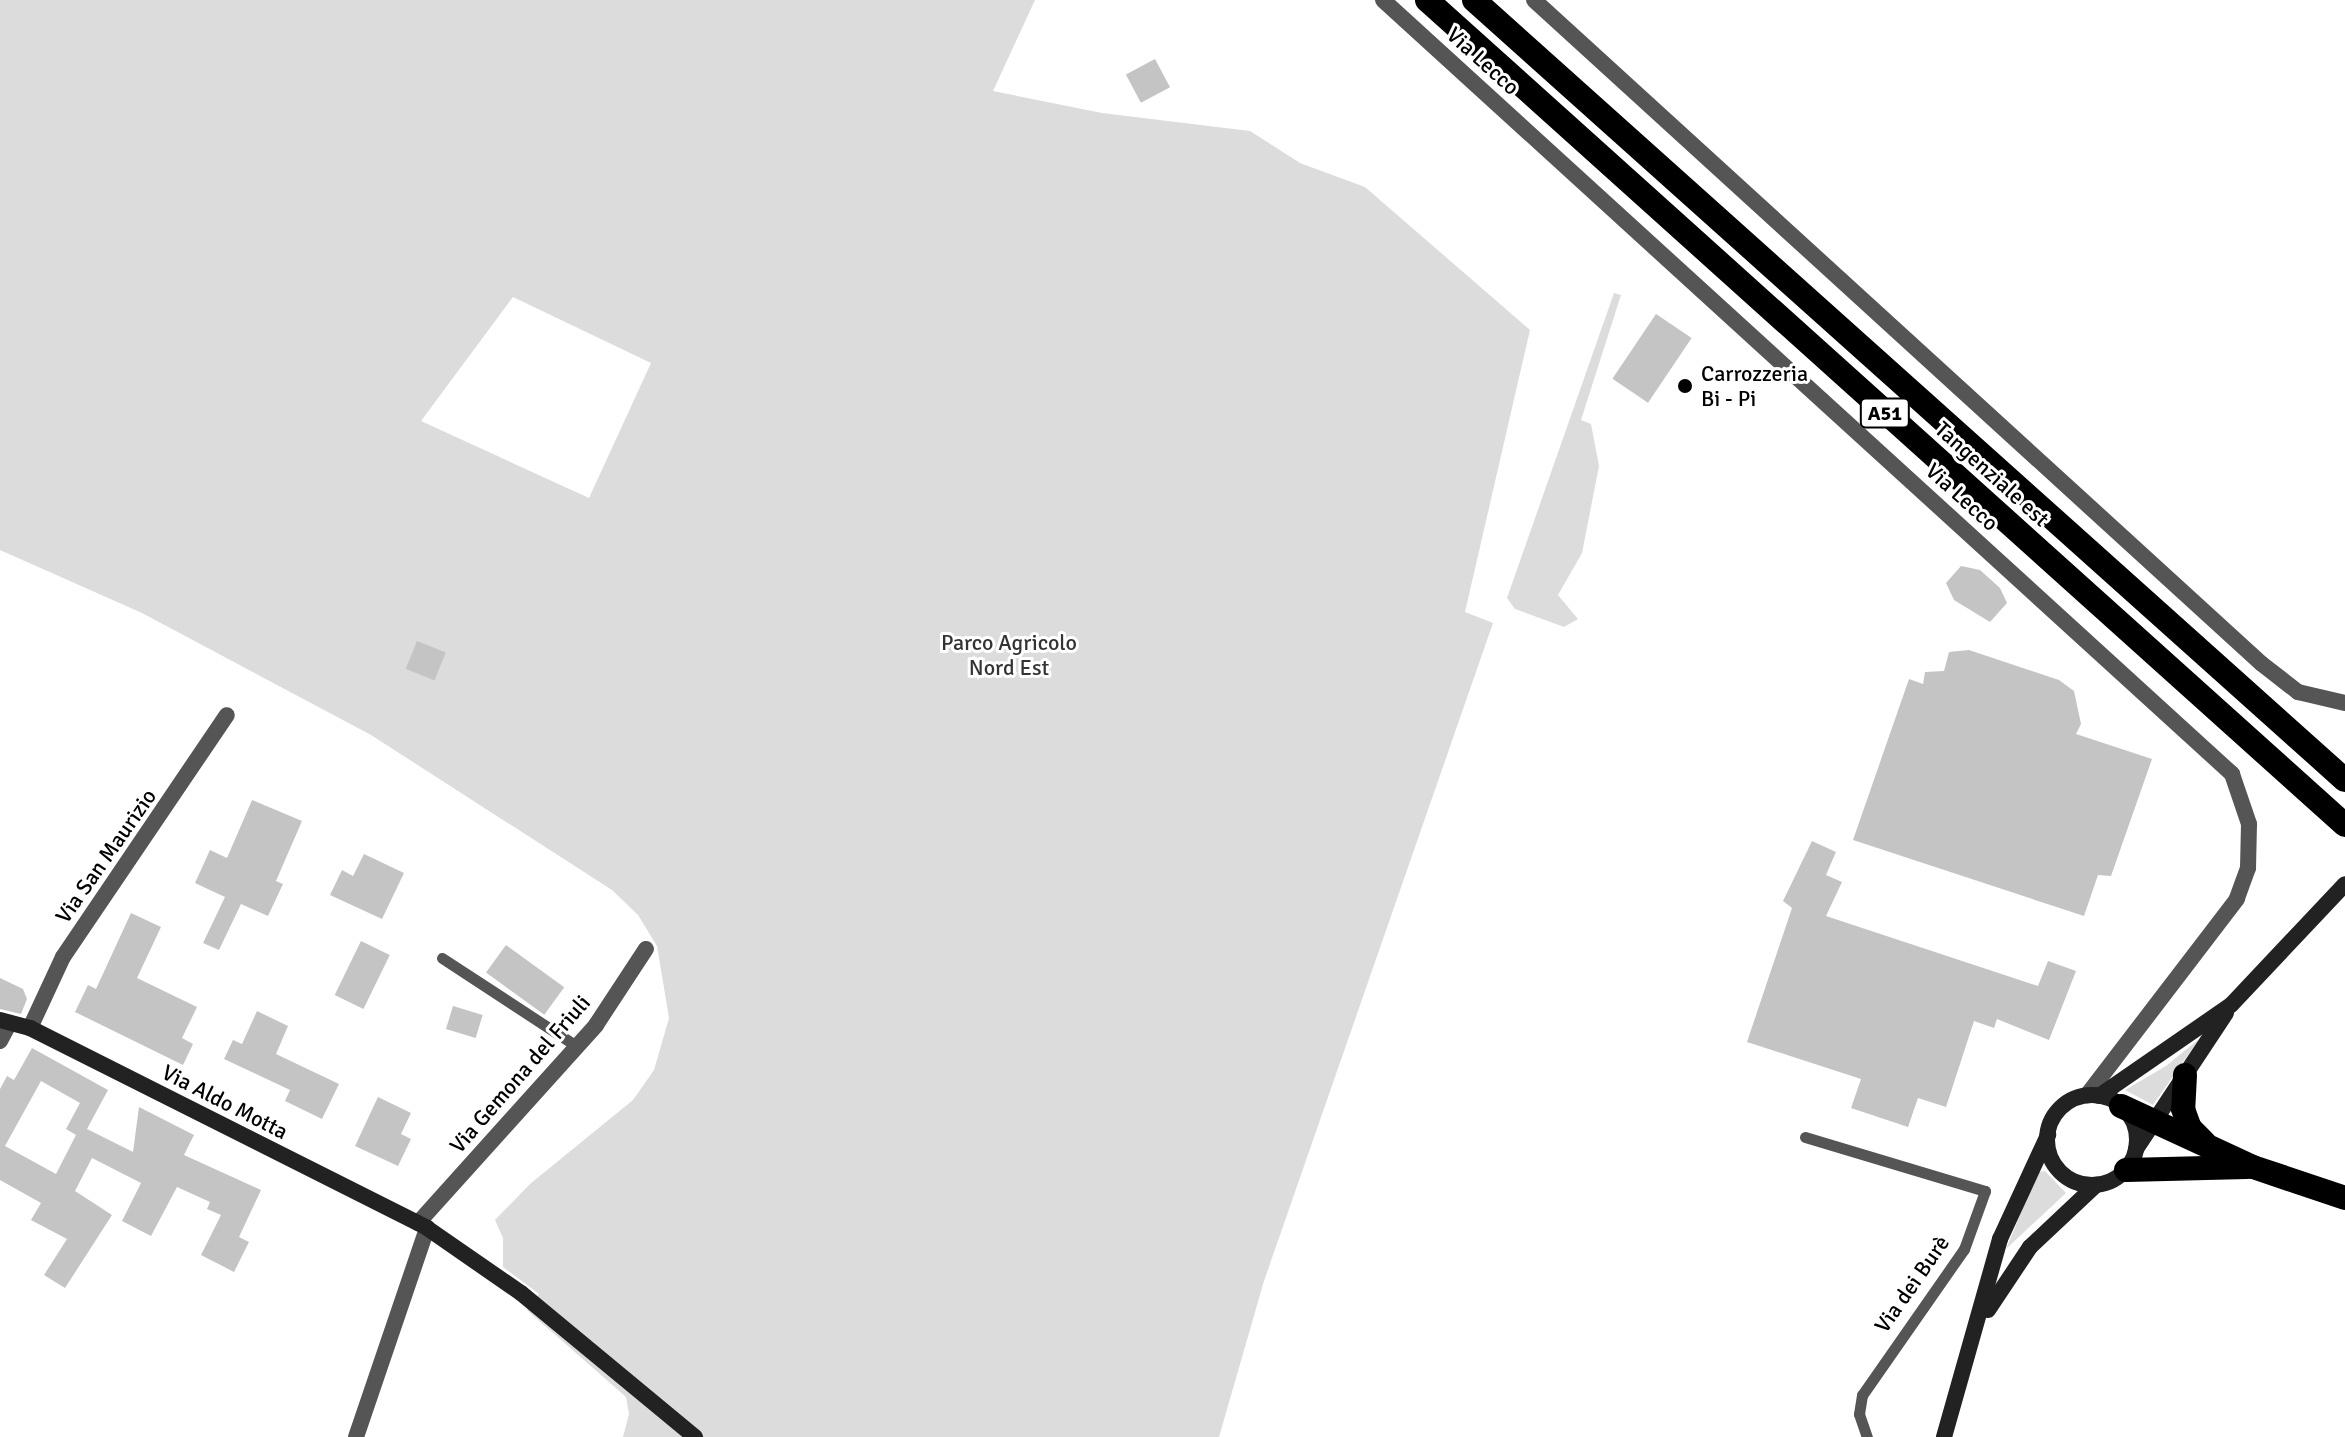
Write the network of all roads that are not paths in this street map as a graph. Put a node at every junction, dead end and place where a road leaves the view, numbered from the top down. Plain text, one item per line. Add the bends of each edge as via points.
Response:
1 (1383, 0) edge
2 (1427, 0) edge
3 (1474, 0) edge
4 (1534, 0) edge
5 (2345, 703) edge
6 (227, 715) dead end
7 (2345, 780) edge
8 (2345, 825) edge
9 (2345, 884) edge
10 (646, 949) dead end
11 (442, 958) dead end
12 (2231, 1005) junction
13 (4, 1022) edge
14 (30, 1028) junction
15 (0, 1041) edge
16 (575, 1045) junction
17 (2185, 1075) junction
18 (2103, 1099) junction
19 (2153, 1124) junction
20 (2048, 1135) junction
21 (1805, 1137) dead end
22 (2204, 1142) junction
23 (2131, 1159) junction
24 (2253, 1167) junction
25 (2096, 1185) junction
26 (2345, 1198) edge
27 (423, 1225) junction
28 (1981, 1322) junction
29 (356, 1437) edge
30 (695, 1437) edge
31 (1867, 1437) edge
32 (1944, 1437) edge

1 - 18 street, Via Lecco via 2232,774 2249,824 2248,868 2237,899
2 - 8 highway, Tangenziale est / A51
3 - 7 highway, Tangenziale est / A51
4 - 5 street via 2262,664 2298,692
6 - 14 street, Via San Maurizio via 63,957
9 - 12 street
10 - 16 street, Via Gemona del Friuli via 596,1025
11 - 16 lane
12 - 17 street
12 - 18 street
13 - 14 street, Via Aldo Motta
13 - 15 street
14 - 27 street, Via Aldo Motta
16 - 27 street, Via Gemona del Friuli
17 - 19 street
17 - 22 highway via 2183,1109 2190,1128
18 - 19 highway
18 - 20 street via 2065,1104
18 - 23 street via 2135,1125
19 - 22 highway
19 - 23 street
20 - 25 street via 2051,1157 2064,1175
20 - 28 street via 2000,1239
21 - 31 lane, Via dei Burè via 1985,1191 1964,1249 1862,1395 1859,1414
22 - 24 highway
23 - 24 highway
23 - 25 street
24 - 26 highway
25 - 28 street via 2030,1247
27 - 29 street
27 - 30 street, Via Aldo Motta via 521,1293
28 - 32 street

